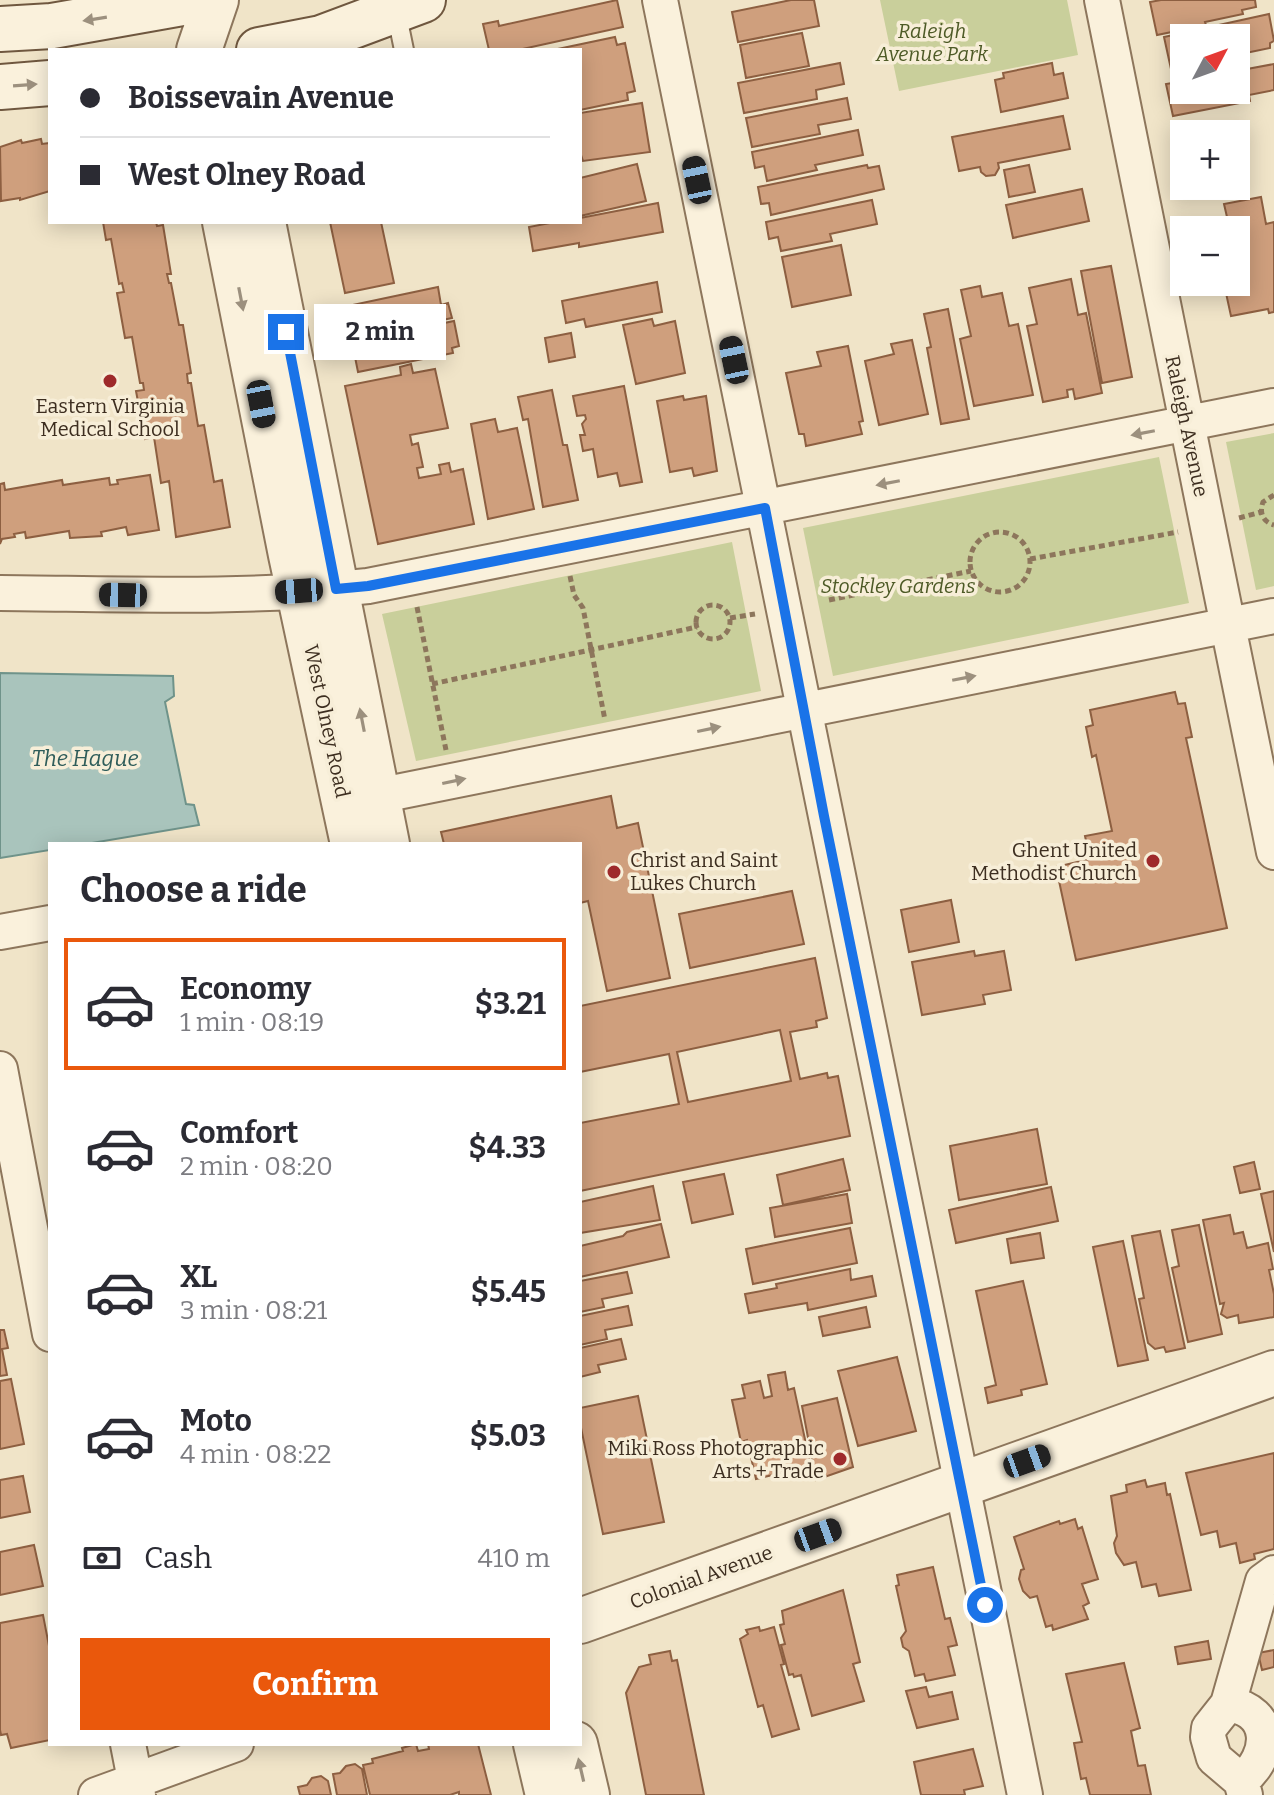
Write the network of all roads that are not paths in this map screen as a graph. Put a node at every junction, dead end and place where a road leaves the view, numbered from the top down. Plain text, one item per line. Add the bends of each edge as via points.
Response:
1 (199, 0) edge
2 (217, 0) edge
3 (660, 0) edge
4 (1102, 0) edge
5 (408, 20) edge
6 (0, 29) edge
7 (200, 48) edge
8 (229, 48) edge
9 (269, 48) edge
10 (48, 83) edge
11 (0, 87) edge
12 (226, 224) edge
13 (263, 224) edge
14 (1274, 406) edge
15 (1185, 424) junction
16 (765, 508) junction
17 (317, 590) junction
18 (0, 593) edge
19 (1274, 616) edge
20 (1229, 626) junction
21 (804, 709) junction
22 (358, 814) edge
23 (385, 842) edge
24 (1274, 852) edge
25 (48, 923) edge
26 (0, 932) edge
27 (0, 1069) edge
28 (48, 1323) edge
29 (1274, 1373) edge
30 (962, 1484) junction
31 (1274, 1573) edge
32 (582, 1620) edge
33 (1228, 1704) junction
34 (128, 1746) edge
35 (231, 1746) edge
36 (536, 1746) edge
37 (575, 1746) edge
38 (136, 1788) edge
39 (1243, 1788) edge
40 (96, 1795) edge
41 (548, 1795) edge
42 (587, 1795) edge
43 (1025, 1795) edge

1 -> 6 street via 52,26
2 - 7 street
2 - 8 street
3 - 16 street
4 - 15 street, Raleigh Avenue
5 - 9 street
11 -> 10 street
12 -> 17 street, West Olney Road
13 - 17 street, West Olney Road
14 - 15 street
15 -> 16 street
15 - 20 street, Raleigh Avenue
16 - 17 street via 411,577
16 - 21 street
17 - 18 street
17 - 22 street, West Olney Road
19 - 20 street
21 -> 20 street
20 - 24 street, Raleigh Avenue
22 -> 21 street via 610,749
21 - 30 street
22 - 23 street, West Olney Road
25 - 26 street
27 - 28 street
29 - 30 street, Colonial Avenue
30 - 32 street, Colonial Avenue
30 - 43 street
31 - 33 street via 1263,1581
33 - 39 street via 1208,1737 1214,1758
33 - 39 street via 1250,1711 1266,1740 1262,1758
34 - 38 street
35 - 38 street
36 - 41 street
42 -> 37 street
38 - 40 street

